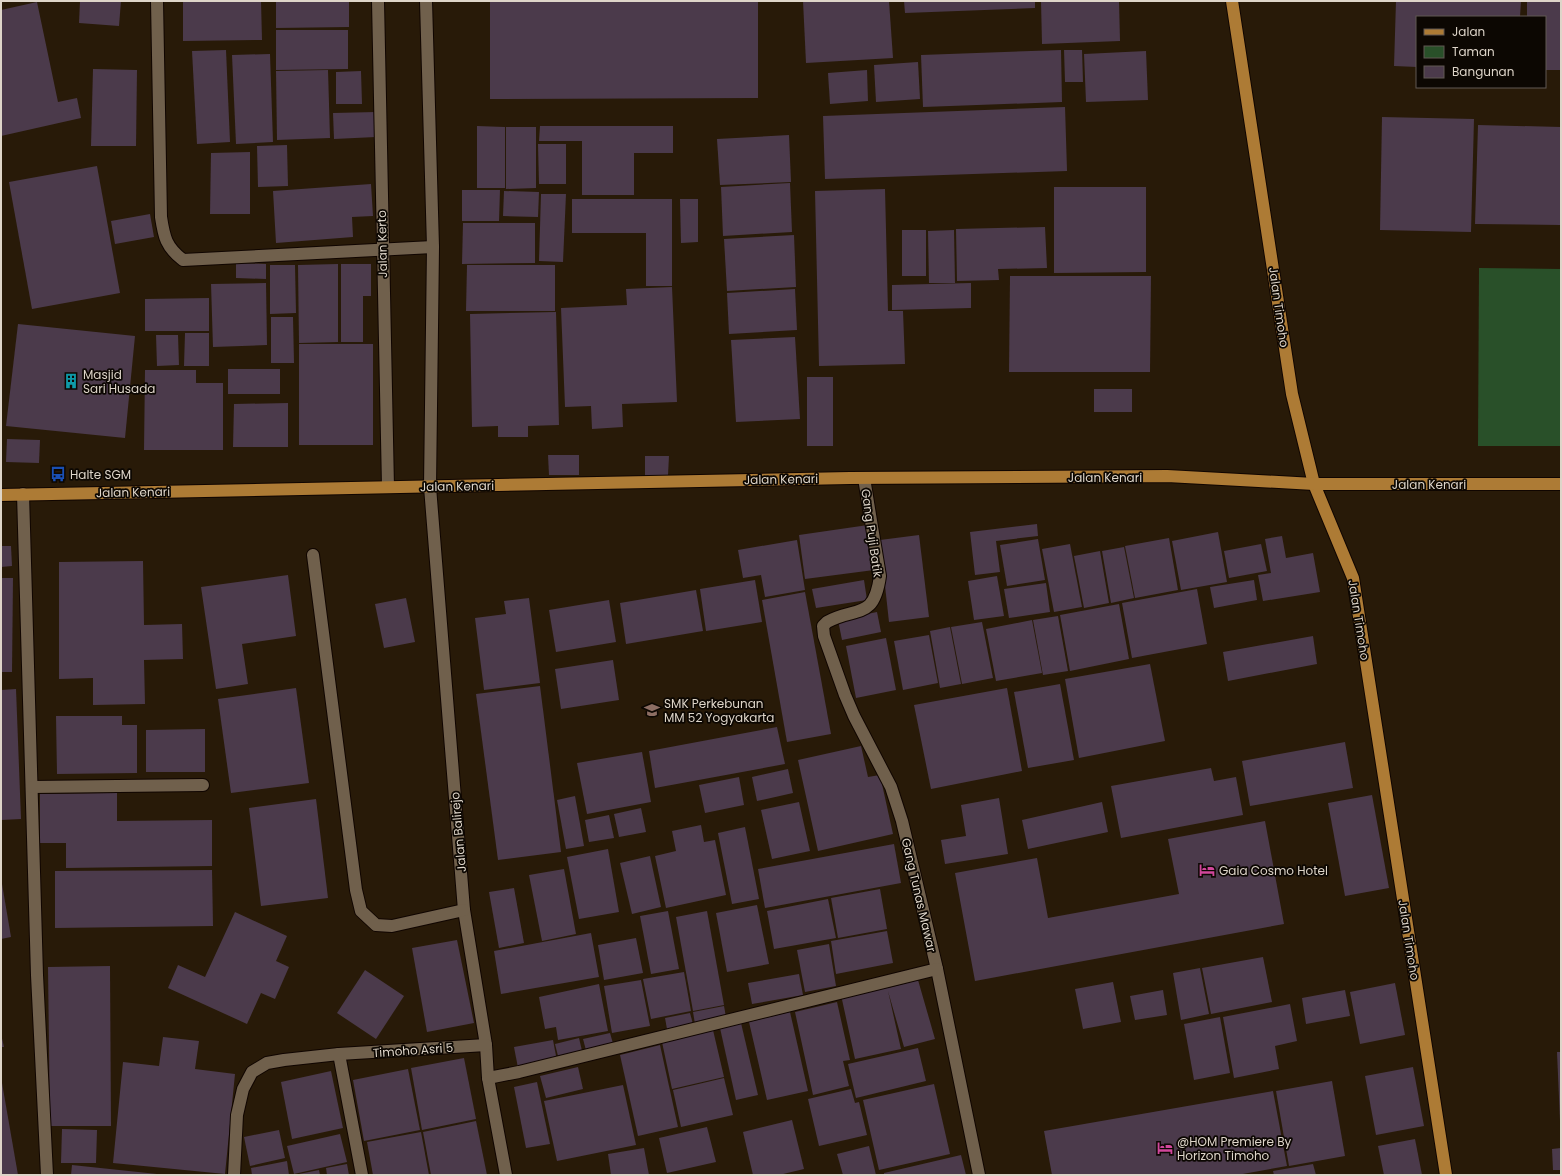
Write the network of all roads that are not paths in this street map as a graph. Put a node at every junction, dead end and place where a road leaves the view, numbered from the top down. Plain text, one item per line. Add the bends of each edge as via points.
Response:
1 (156, 1) edge
2 (378, 1) edge
3 (426, 1) edge
4 (1232, 1) edge
5 (433, 247) junction
6 (382, 250) junction
7 (864, 478) junction
8 (1314, 484) junction
9 (1561, 484) edge
10 (430, 486) junction
11 (388, 487) junction
12 (23, 494) junction
13 (1, 495) edge
14 (313, 555) dead end
15 (823, 626) joint
16 (203, 785) dead end
17 (32, 787) junction
18 (464, 910) junction
19 (937, 969) junction
20 (486, 1045) junction
21 (339, 1054) junction
22 (488, 1078) junction
23 (47, 1175) edge
24 (234, 1175) edge
25 (362, 1175) edge
26 (506, 1175) edge
27 (979, 1175) edge
28 (1446, 1175) edge

1 - 6 street via 161,217 164,235 172,252 182,260
2 - 6 street, Jalan Kerto
3 - 5 street
4 - 8 main road, Jalan Timoho via 1291,387
5 - 6 street
5 - 10 street
6 - 11 street, Jalan Kerto
7 - 8 main road, Jalan Kenari via 1167,476
7 - 10 main road, Jalan Kenari
7 - 15 street, Gang Puji Batik via 880,576 878,590 864,610 831,619
8 - 9 main road, Jalan Kenari
8 - 28 main road, Jalan Timoho via 1353,578
10 - 11 main road, Jalan Kenari
10 - 18 street, Jalan Balirejo
11 - 12 main road, Jalan Kenari
12 - 13 main road, Jalan Kenari
12 - 17 street
14 - 18 street via 356,890 361,911 376,925 392,926
15 - 19 street, Gang Tunas Mawar via 824,636 854,716 891,787 902,821
16 - 17 street
17 - 23 street via 37,974
18 - 20 street, Jalan Balirejo
19 - 22 street
19 - 27 street, Gang Tunas Mawar
20 - 21 street, Timoho Asri 5
20 - 22 street, Jalan Balirejo
21 - 24 street, Timoho Asri 5 via 267,1063 252,1072 243,1089 237,1115
21 - 25 street
22 - 26 street, Jalan Balirejo

